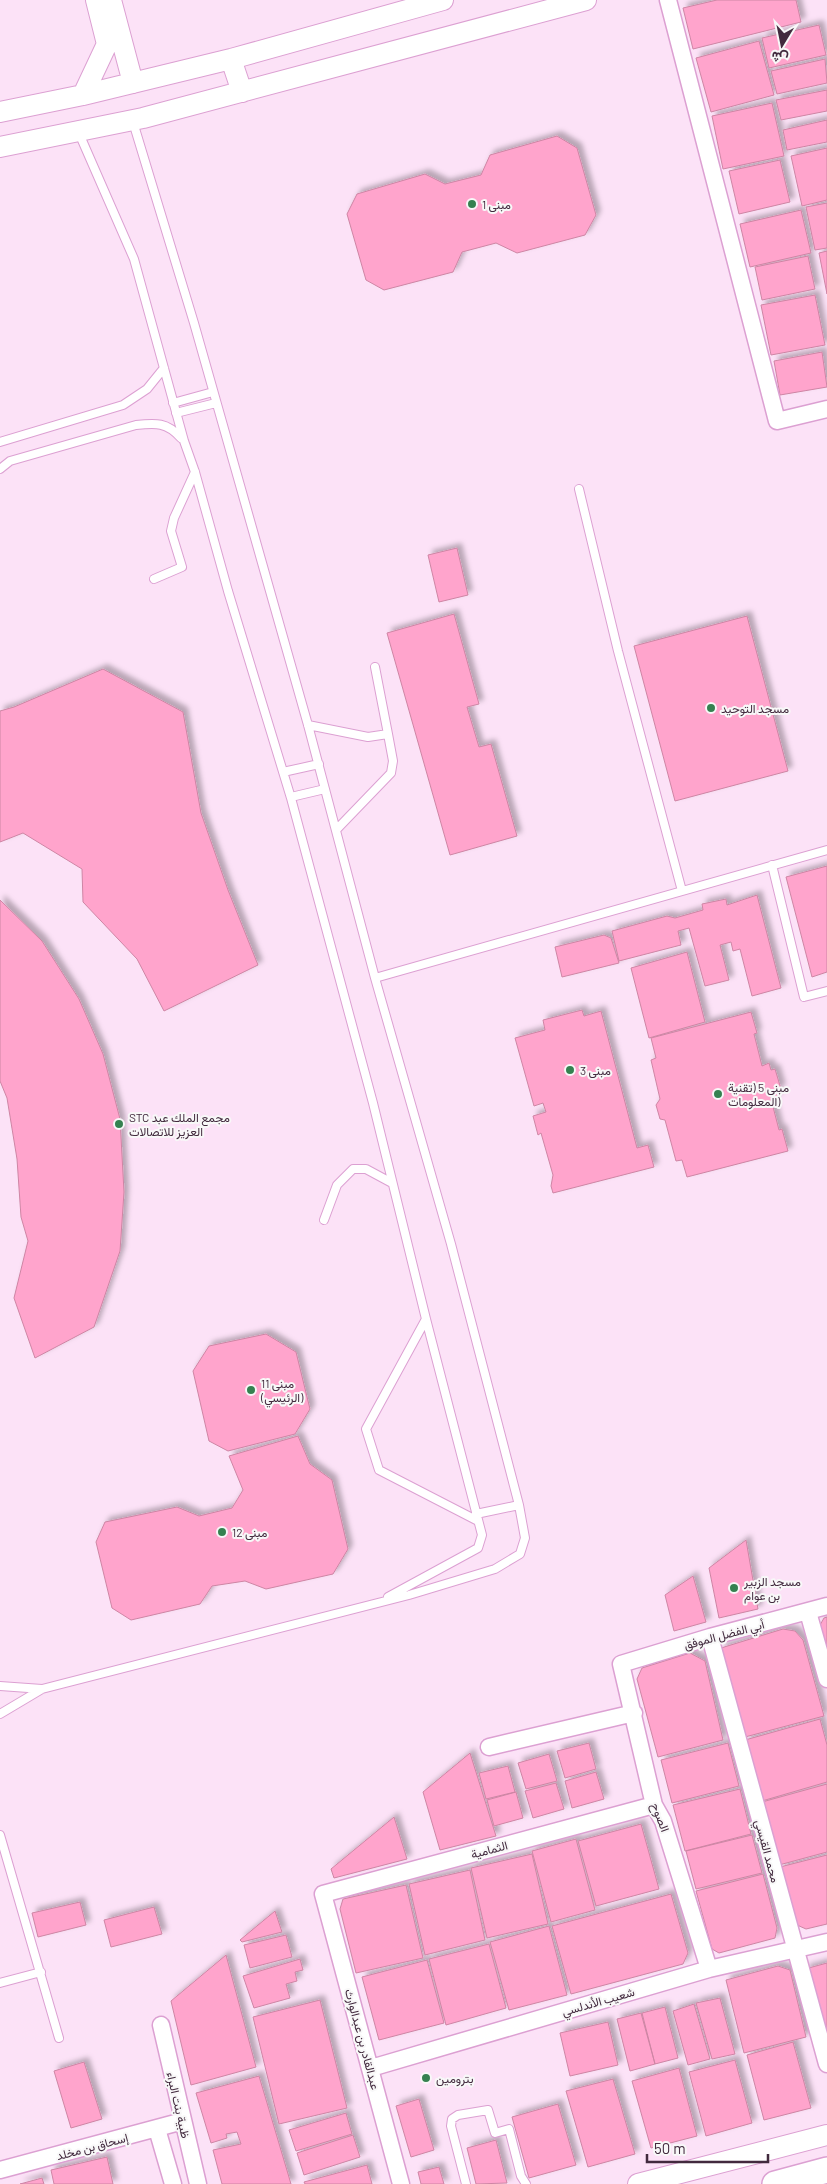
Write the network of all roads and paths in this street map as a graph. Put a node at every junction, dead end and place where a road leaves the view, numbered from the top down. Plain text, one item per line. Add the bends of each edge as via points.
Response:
1 (96, 0) edge
2 (111, 0) edge
3 (444, 0) edge
4 (586, 0) edge
5 (668, 0) edge
6 (541, 6) edge
7 (231, 59) junction
8 (133, 83) junction
9 (242, 92) junction
10 (83, 95) junction
11 (0, 112) edge
12 (138, 119) junction
13 (78, 131) junction
14 (0, 148) edge
15 (164, 368) junction
16 (213, 392) junction
17 (173, 403) junction
18 (216, 403) junction
19 (827, 409) edge
20 (176, 414) junction
21 (184, 441) junction
22 (0, 442) edge
23 (0, 469) edge
24 (195, 472) junction
25 (579, 489) dead end
26 (154, 579) dead end
27 (375, 667) dead end
28 (308, 726) junction
29 (388, 734) junction
30 (318, 764) junction
31 (283, 772) junction
32 (325, 789) junction
33 (291, 797) junction
34 (336, 829) junction
35 (827, 850) edge
36 (772, 865) junction
37 (682, 891) junction
38 (375, 978) junction
39 (827, 991) edge
40 (392, 1183) junction
41 (324, 1220) dead end
42 (426, 1319) junction
43 (519, 1506) junction
44 (477, 1517) junction
45 (378, 1603) junction
46 (827, 1606) edge
47 (808, 1612) junction
48 (710, 1637) junction
49 (621, 1664) joint
50 (827, 1679) edge
51 (0, 1686) edge
52 (42, 1689) junction
53 (634, 1713) junction
54 (0, 1714) edge
55 (489, 1747) dead end
56 (654, 1805) junction
57 (0, 1835) edge
58 (323, 1894) joint
59 (827, 1942) edge
60 (795, 1950) junction
61 (709, 1969) junction
62 (41, 1972) junction
63 (0, 1983) edge
64 (161, 2025) dead end
65 (59, 2038) dead end
66 (827, 2064) edge
67 (371, 2068) junction
68 (184, 2126) junction
69 (157, 2129) junction
70 (827, 2135) edge
71 (0, 2170) edge
72 (827, 2170) edge
73 (173, 2184) edge
74 (198, 2184) edge
75 (401, 2184) edge
76 (466, 2184) edge
77 (526, 2184) edge
78 (638, 2184) edge
79 (774, 2184) edge

1 - 10 street via 108,44
2 - 8 street
3 - 7 street
4 - 6 street
5 - 19 street via 777,420
6 - 9 street
7 - 8 street
7 - 9 street
8 - 10 street
9 - 12 street
10 - 11 street
12 - 13 street
12 - 16 lane
13 - 14 street
13 - 15 lane via 134,259
15 - 17 lane
15 - 22 lane via 147,389 123,405
16 - 17 lane
16 - 18 lane
17 - 20 lane
18 - 20 lane
18 - 28 lane
20 - 21 lane
21 - 23 lane via 173,428 154,424 136,426 10,461
21 - 24 lane
24 - 26 lane via 174,518 172,531 182,567
24 - 31 lane
25 - 37 lane
27 - 29 lane
28 - 29 lane via 368,737
28 - 30 lane
29 - 34 lane via 392,773
30 - 31 lane
30 - 32 lane
31 - 33 lane
32 - 33 lane
32 - 34 lane
33 - 40 lane
34 - 38 lane
35 - 36 lane
36 - 37 lane
36 - 39 lane via 804,996
37 - 38 lane
38 - 43 lane via 451,1244
40 - 41 lane via 366,1169 353,1169 337,1186
40 - 42 lane
42 - 44 lane
42 - 44 lane via 366,1429 379,1470
43 - 44 lane
43 - 45 lane via 525,1538 520,1554 494,1569
44 - 45 lane via 482,1535 478,1548
45 - 52 lane
46 - 47 street, أبي الفضل الموفق
47 - 48 street, أبي الفضل الموفق
47 - 50 street
48 - 49 street, أبي الفضل الموفق
48 - 60 street, محمد القيسي
49 - 53 street, الصوح
51 - 52 lane
52 - 54 lane
53 - 55 street
53 - 56 street, الصوح
56 - 58 street, الثمامية
56 - 61 street, الصوح via 663,1821
57 - 62 lane
58 - 67 street, عبدالقادر بن عبدالوارث
59 - 60 street, شعيب الأندلسي
60 - 61 street, شعيب الأندلسي
60 - 66 street, محمد القيسي
61 - 67 street, شعيب الأندلسي
62 - 63 lane
62 - 65 lane
64 - 68 street, ظبية بنت البراء
67 - 75 street, عبدالقادر بن عبدالوارث
68 - 69 street, إسحاق بن مخلد
68 - 74 street, ظبية بنت البراء
69 - 71 street, إسحاق بن مخلد
69 - 73 street
70 - 78 street
72 - 79 main road
76 - 77 lane via 452,2119 488,2110 494,2133 510,2129 521,2176

